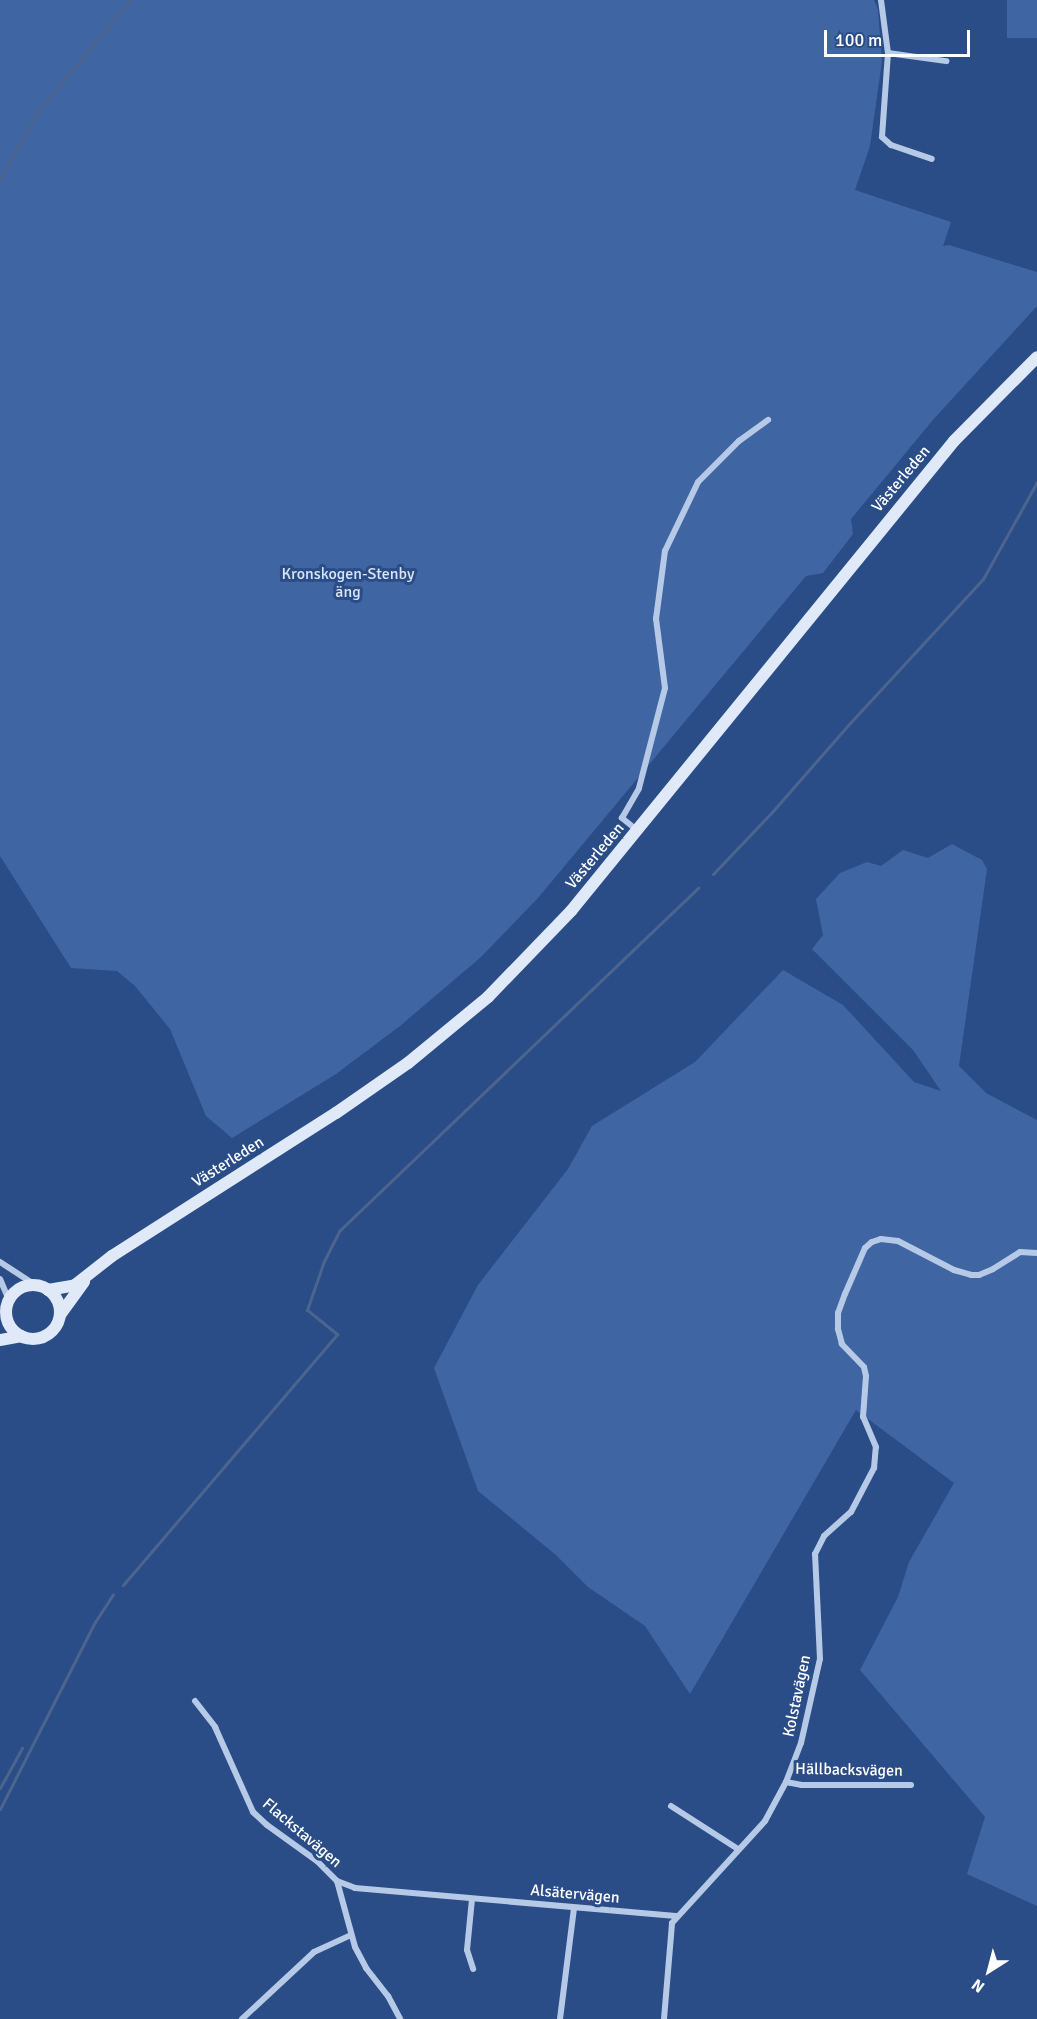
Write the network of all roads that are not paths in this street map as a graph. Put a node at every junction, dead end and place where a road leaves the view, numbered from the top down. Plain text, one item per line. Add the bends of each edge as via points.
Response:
1 (881, 0) edge
2 (888, 53) junction
3 (946, 61) dead end
4 (932, 159) dead end
5 (1037, 357) edge
6 (768, 420) dead end
7 (638, 831) junction
8 (1037, 1253) edge
9 (0, 1262) edge
10 (87, 1277) junction
11 (0, 1279) edge
12 (43, 1288) junction
13 (5, 1310) edge
14 (60, 1315) junction
15 (22, 1336) junction
16 (0, 1340) edge
17 (195, 1701) dead end
18 (786, 1782) junction
19 (911, 1785) dead end
20 (671, 1806) dead end
21 (738, 1849) junction
22 (337, 1881) junction
23 (472, 1899) junction
24 (574, 1908) junction
25 (676, 1916) junction
26 (351, 1935) junction
27 (473, 1969) dead end
28 (242, 2019) edge
29 (400, 2019) edge
30 (560, 2019) edge
31 (664, 2019) edge

1 - 2 street
2 - 3 street
2 - 4 street via 882,137 891,145
5 - 7 main road, Västerleden via 954,441
6 - 7 street via 732,447 698,482 665,551 656,619 665,688 639,788 622,818
7 - 10 main road, Västerleden via 542,944 436,1042
8 - 18 street, Kolstavägen via 1020,1252 993,1269 971,1275 898,1241 880,1239 866,1248 838,1313 837,1329 842,1344 864,1367 863,1417 876,1448 875,1459 857,1504 824,1536 815,1554 819,1667 806,1727
9 - 12 street
10 - 12 main road, Västerleden via 68,1287
10 - 14 main road, Västerleden
11 - 13 street
12 - 13 main road via 20,1288
12 - 14 main road via 57,1301
13 - 15 main road via 11,1328
14 - 15 main road via 56,1327 46,1335 34,1339
15 - 16 main road
17 - 22 street, Flackstavägen via 214,1727 253,1812
18 - 19 street, Hällbacksvägen
18 - 21 street, Kolstavägen via 765,1821
20 - 21 street
21 - 25 street, Kolstavägen
22 - 23 street, Alsätervägen via 355,1888
22 - 26 street, Flackstavägen
23 - 24 street, Alsätervägen
23 - 27 street via 467,1950
24 - 25 street, Alsätervägen
24 - 30 street
25 - 31 street via 672,1923
26 - 28 street via 314,1952
26 - 29 street, Flackstavägen via 359,1956

